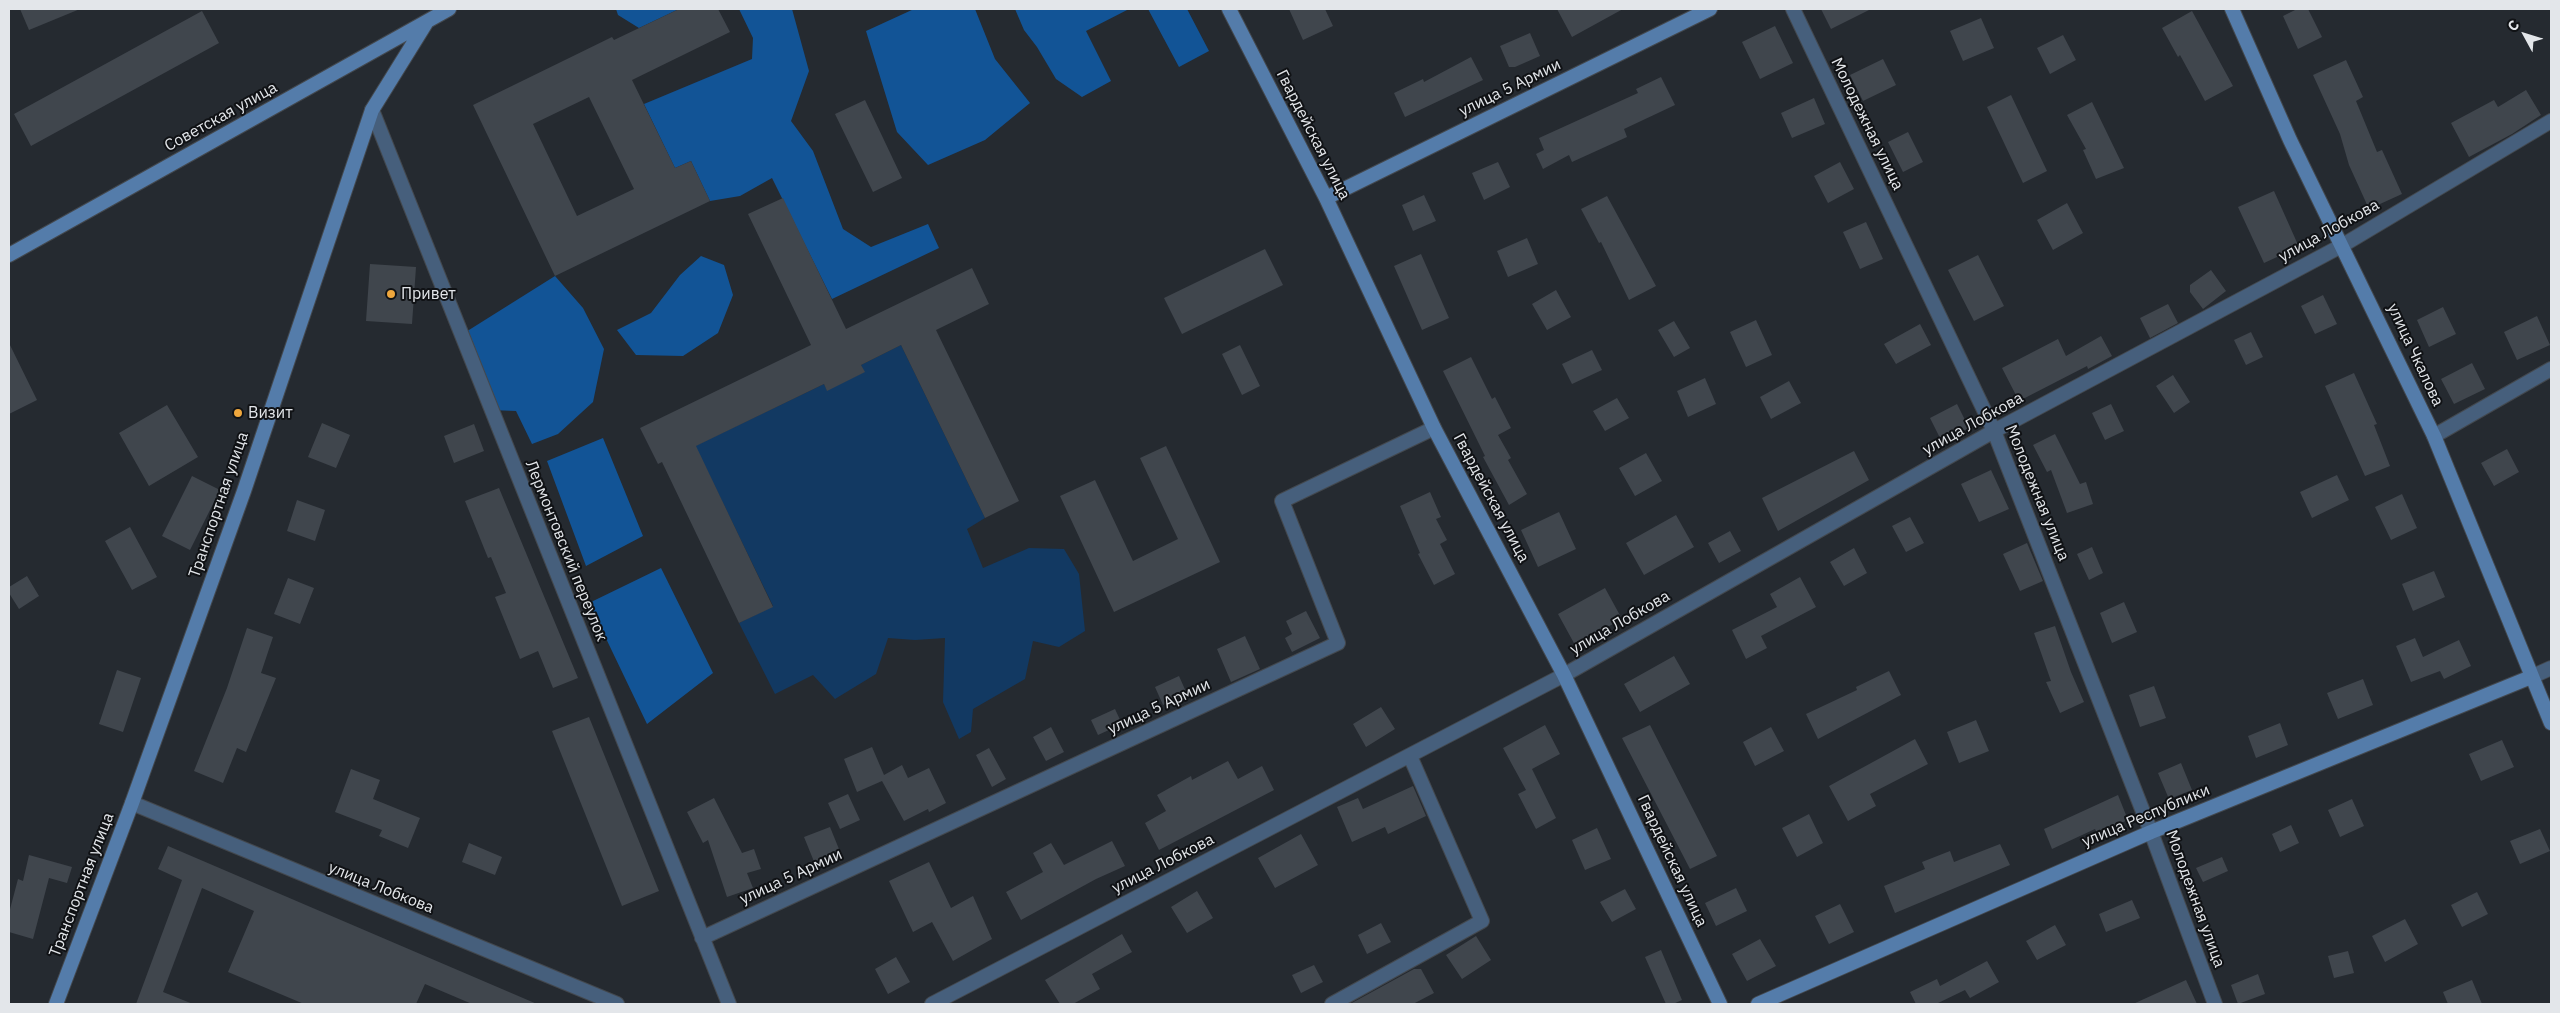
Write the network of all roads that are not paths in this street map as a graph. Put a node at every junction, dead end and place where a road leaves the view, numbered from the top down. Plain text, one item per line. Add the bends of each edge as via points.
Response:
1 (449, 9) edge
2 (1229, 9) edge
3 (1710, 9) edge
4 (1793, 9) edge
5 (2232, 9) edge
6 (426, 23) junction
7 (372, 110) junction
8 (2551, 121) edge
9 (1326, 198) junction
10 (2343, 245) junction
11 (9, 254) edge
12 (2551, 369) edge
13 (1434, 428) junction
14 (1994, 430) junction
15 (2434, 436) junction
16 (2551, 668) edge
17 (1564, 675) junction
18 (2531, 677) junction
19 (2551, 723) edge
20 (1410, 756) junction
21 (132, 803) junction
22 (2151, 832) junction
23 (702, 938) junction
24 (56, 1004) edge
25 (617, 1004) edge
26 (729, 1004) edge
27 (932, 1004) edge
28 (1332, 1004) edge
29 (1720, 1004) edge
30 (1758, 1004) edge
31 (2215, 1004) edge

1 - 6 main road, Советская улица
2 - 9 main road, Гвардейская улица
3 - 9 main road, улица 5 Армии
4 - 14 street, Молодежная улица
5 - 10 main road, улица Чкалова via 2290,140
6 - 7 main road, Транспортная улица
6 - 11 main road, Советская улица
7 - 21 main road, Транспортная улица via 244,491
7 - 23 street, Лермонтовский переулок
8 - 10 street, улица Лобкова
9 - 13 main road, Гвардейская улица
10 - 14 street, улица Лобкова
10 - 15 main road, улица Чкалова
12 - 15 street
13 - 17 main road, Гвардейская улица
13 - 23 street, улица 5 Армии via 1282,501 1338,643
14 - 17 street, улица Лобкова
14 - 22 street, Молодежная улица
15 - 18 main road, улица Чкалова
16 - 18 street, улица Республики
17 - 20 street, улица Лобкова
17 - 29 main road, Гвардейская улица
18 - 19 main road, улица Чкалова
18 - 22 main road, улица Республики
20 - 27 street, улица Лобкова
20 - 28 street via 1482,921
21 - 24 main road, Транспортная улица
21 - 25 street, улица Лобкова
22 - 30 main road, улица Республики
22 - 31 street, Молодежная улица
23 - 26 street, Лермонтовский переулок

